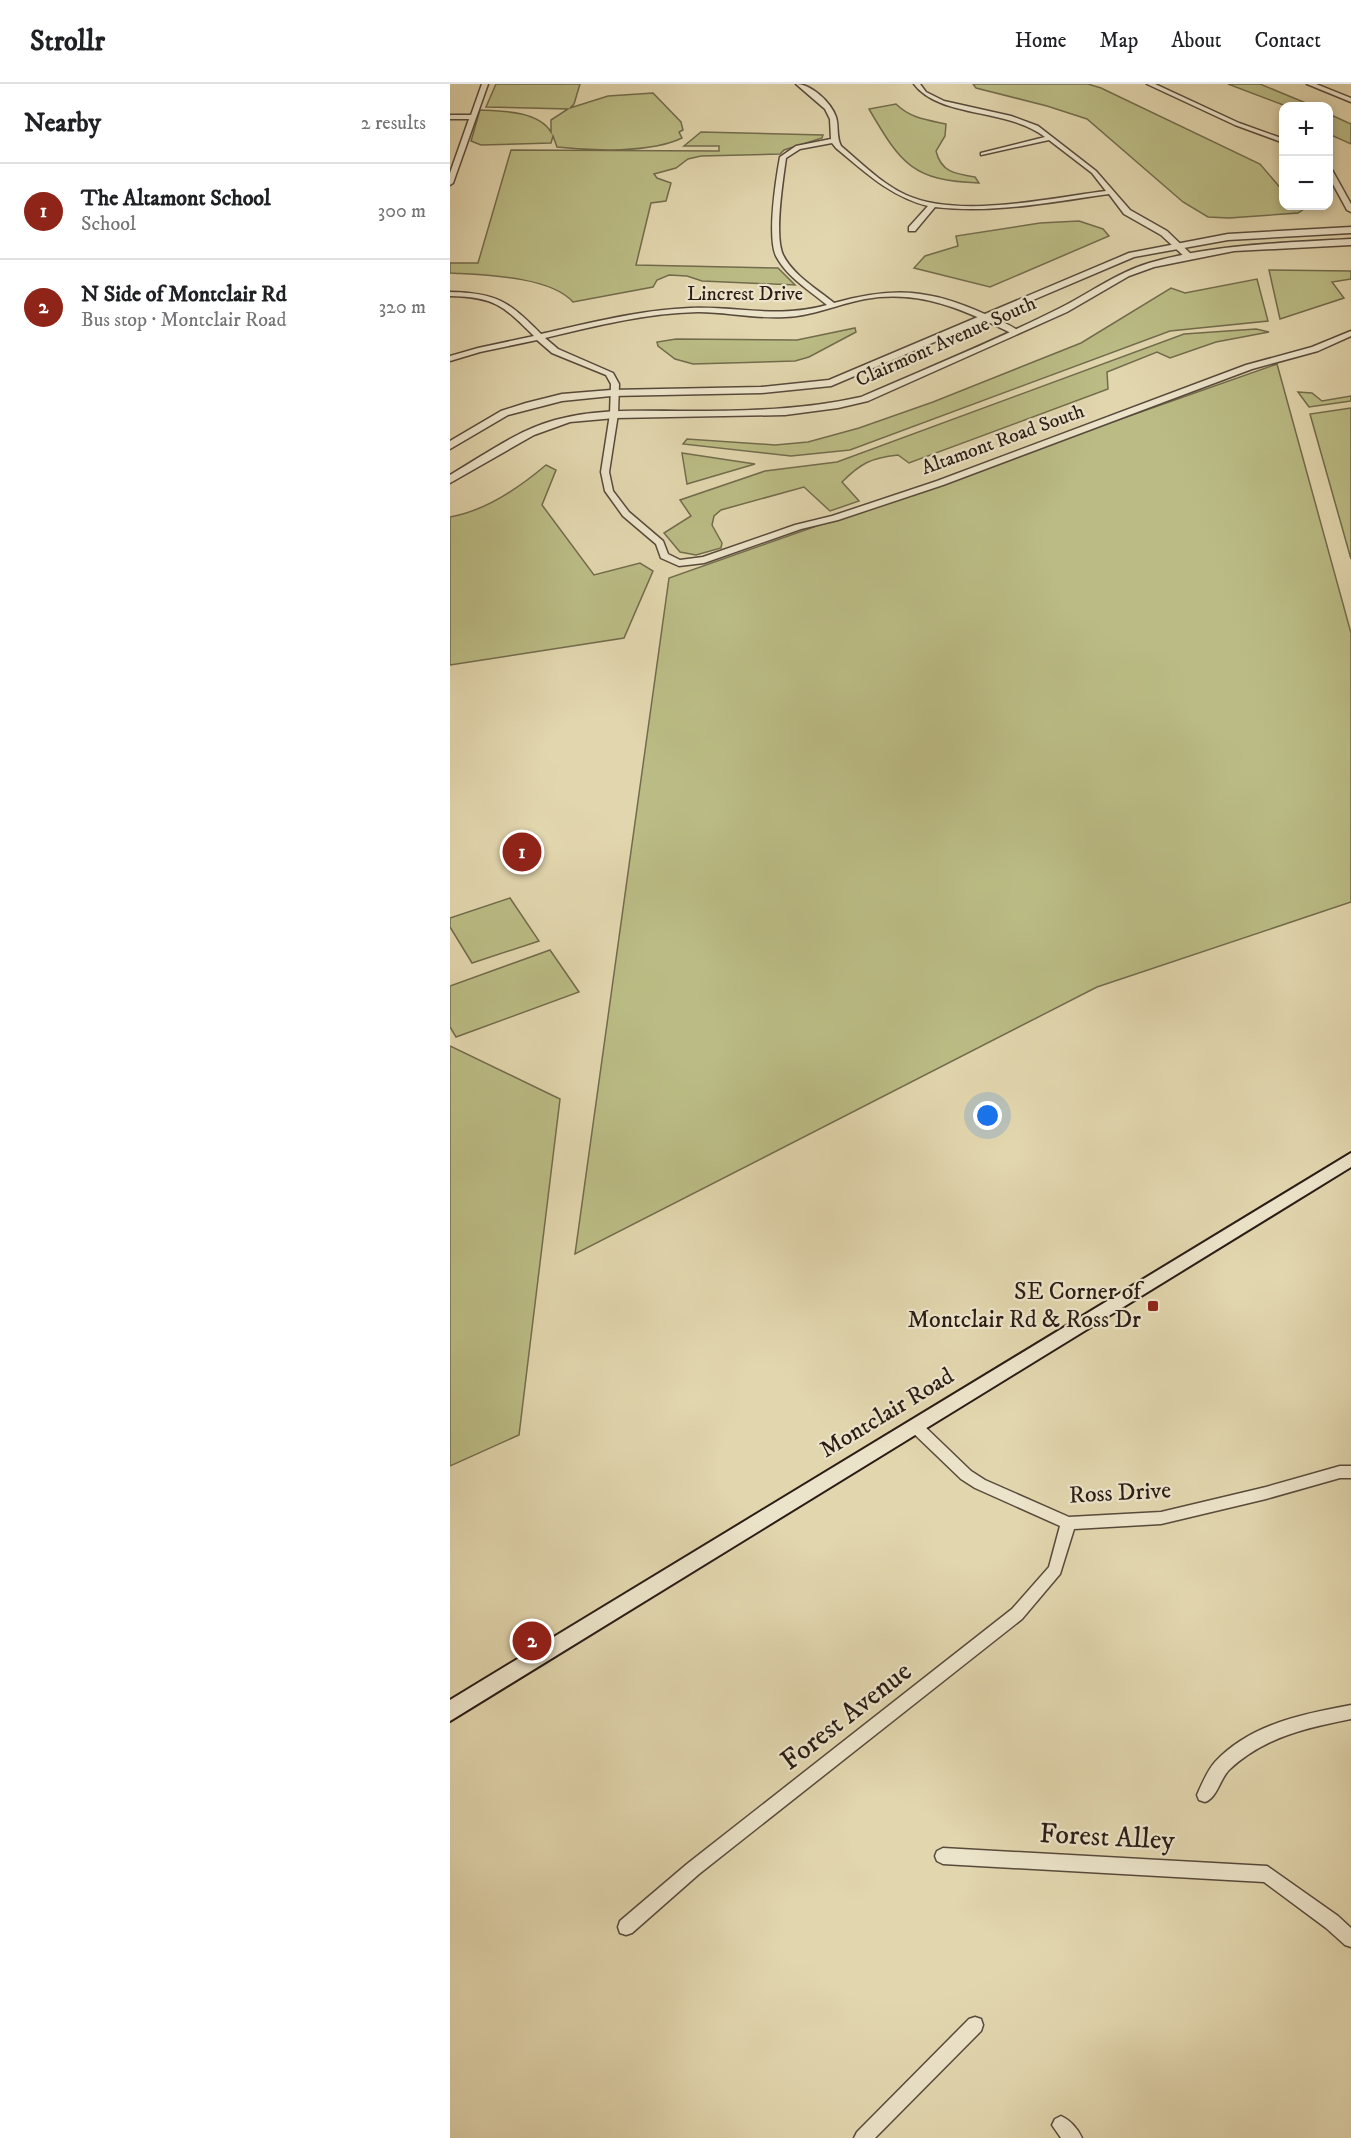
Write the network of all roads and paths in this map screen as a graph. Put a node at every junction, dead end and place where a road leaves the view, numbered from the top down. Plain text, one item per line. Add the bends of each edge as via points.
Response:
1 (485, 84) edge
2 (799, 84) edge
3 (917, 84) edge
4 (1150, 84) edge
5 (1310, 84) edge
6 (1351, 99) edge
7 (450, 117) edge
8 (472, 117) junction
9 (1051, 138) junction
10 (1279, 139) edge
11 (834, 141) junction
12 (983, 154) dead end
13 (1333, 176) edge
14 (450, 183) edge
15 (1111, 192) junction
16 (933, 205) junction
17 (1351, 210) edge
18 (912, 229) dead end
19 (1351, 230) edge
20 (1351, 242) edge
21 (1178, 245) junction
22 (1189, 256) junction
23 (450, 294) edge
24 (832, 305) junction
25 (985, 317) junction
26 (1016, 332) junction
27 (1351, 333) edge
28 (539, 337) junction
29 (450, 359) edge
30 (615, 392) junction
31 (614, 414) junction
32 (450, 446) edge
33 (450, 480) edge
34 (1351, 1159) edge
35 (915, 1426) junction
36 (1351, 1472) edge
37 (1068, 1523) junction
38 (450, 1711) edge
39 (1351, 1712) edge
40 (1205, 1795) dead end
41 (944, 1856) dead end
42 (626, 1927) dead end
43 (1351, 1939) edge
44 (975, 2025) dead end
45 (863, 2138) edge

1 - 8 street
2 - 11 street via 829,110
3 - 9 street via 924,93 942,102 1017,119
4 - 10 street
5 - 6 street
7 - 8 street
8 - 14 street
9 - 12 street
9 - 15 street via 1094,172
11 - 16 street via 894,191
11 - 24 street via 798,147 783,157 776,236 777,251 788,267
13 - 17 street
15 - 16 street via 982,207
15 - 21 street via 1127,212
16 - 18 street
19 - 21 street, Clairmont Avenue South via 1248,235
20 - 22 street, Clairmont Avenue South via 1246,247
21 - 22 street
21 - 25 street, Clairmont Avenue South via 1122,259
22 - 26 street, Clairmont Avenue South via 1126,274
23 - 28 street via 480,295 502,301
24 - 25 street, Lincrest Drive via 876,295 915,294 945,300
24 - 28 street, Lincrest Drive via 783,315 714,310 664,312
25 - 26 street, Lincrest Drive
25 - 30 street, Clairmont Avenue South via 831,383 779,389
26 - 31 street, Clairmont Avenue South via 876,395 838,405 784,411
27 - 31 street, Altamont Road South via 940,483 704,560 679,563 664,556 660,543 626,514 609,491 605,472
28 - 29 street, Lincrest Drive
28 - 30 street via 555,351 609,373
30 - 31 street
30 - 32 street, Clairmont Avenue South via 525,406 489,421
31 - 33 street, Clairmont Avenue South via 569,419 538,428
34 - 35 main road, Montclair Road
35 - 37 street, Ross Drive via 980,1485
35 - 38 main road, Montclair Road
36 - 37 street, Ross Drive via 1161,1518
37 - 42 street, Forest Avenue via 1055,1570 1017,1614 693,1869
39 - 40 street via 1293,1724 1265,1735 1220,1769
41 - 43 street, Forest Alley via 1267,1874
44 - 45 street

